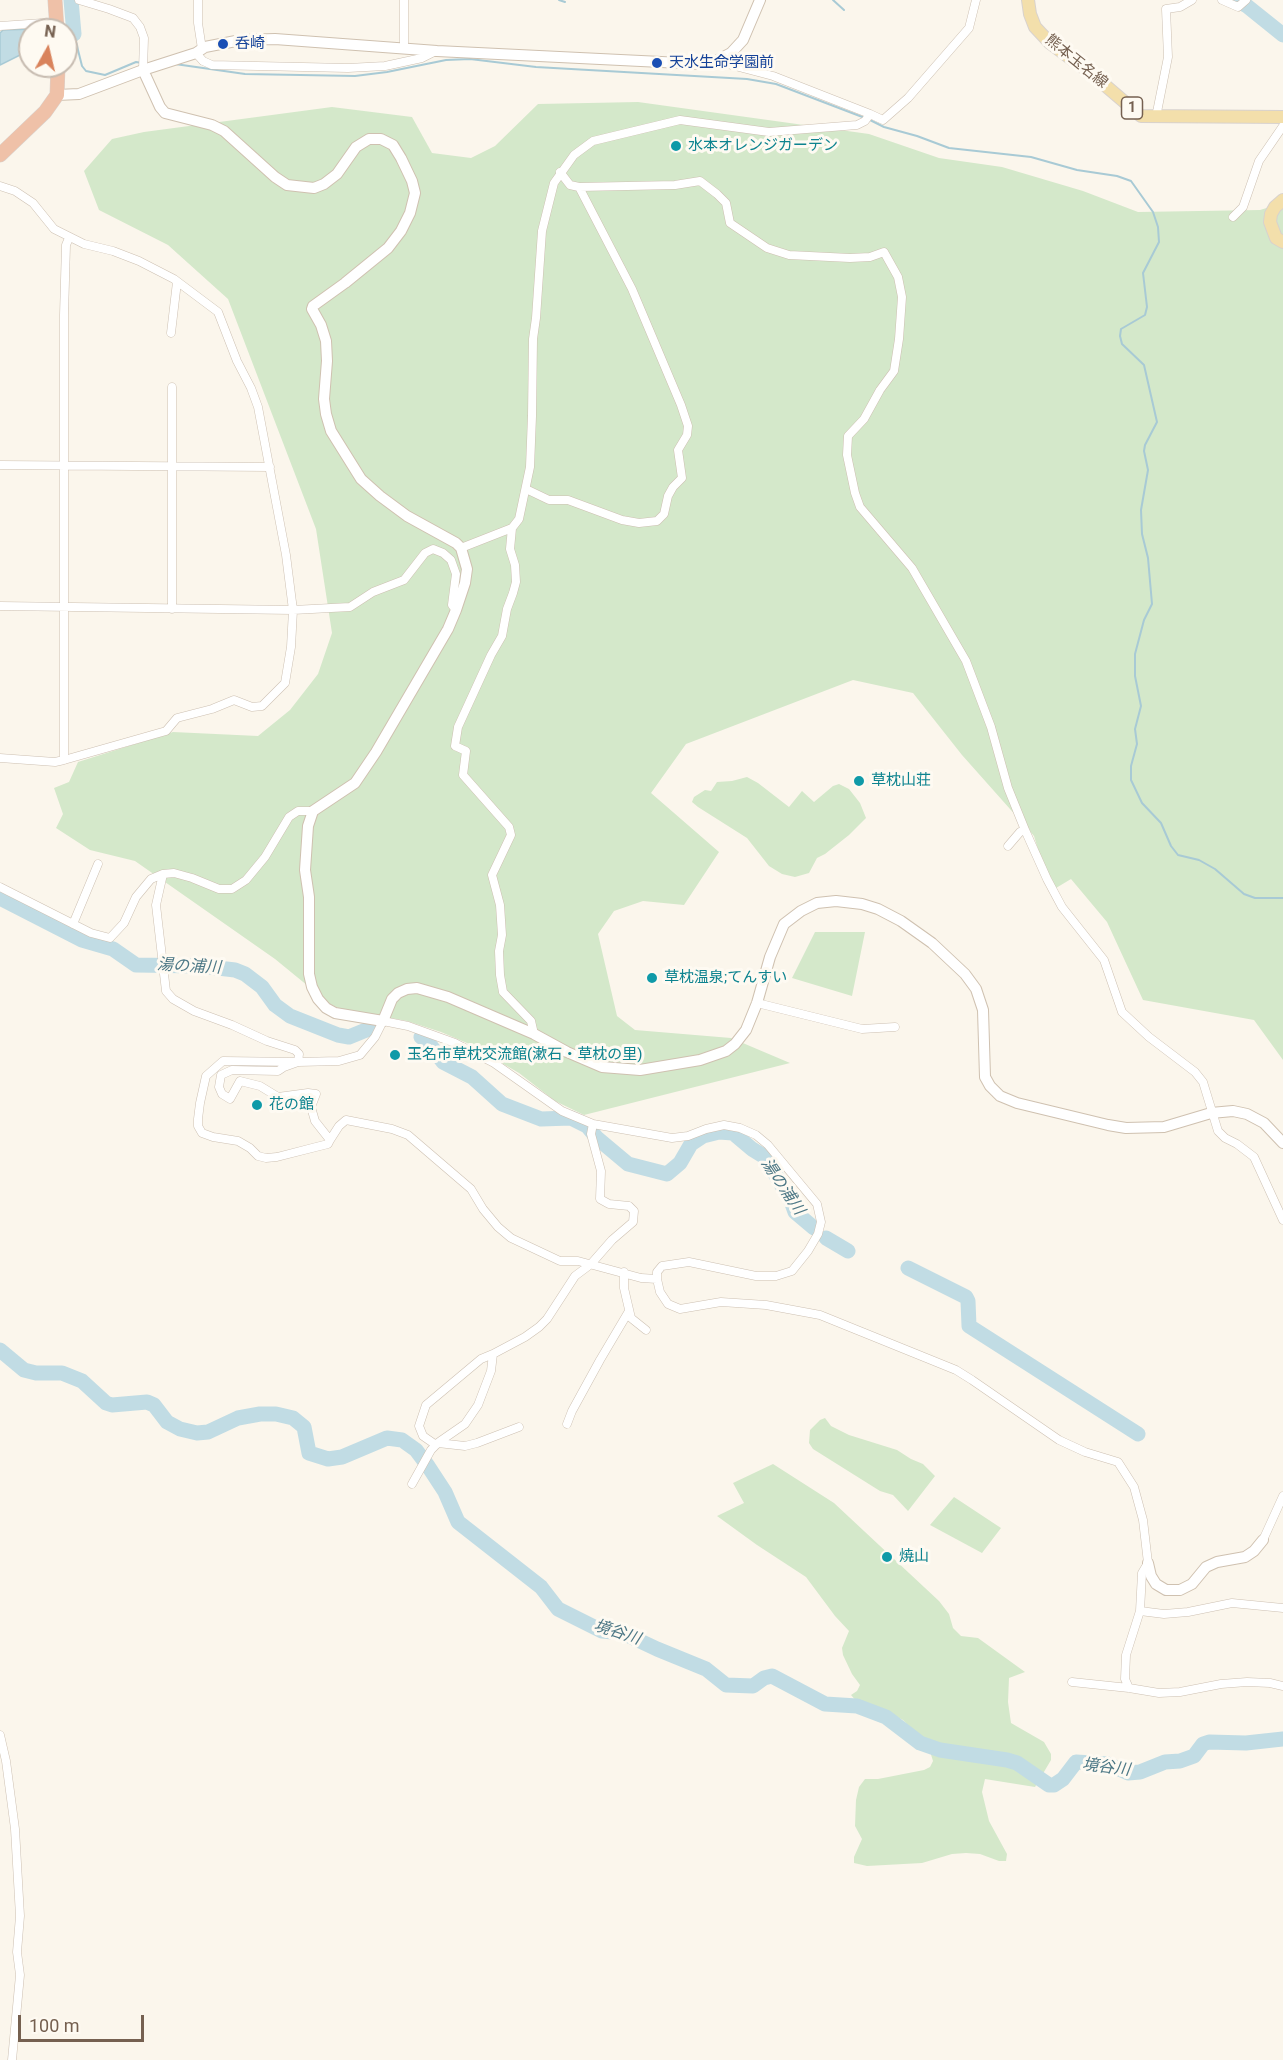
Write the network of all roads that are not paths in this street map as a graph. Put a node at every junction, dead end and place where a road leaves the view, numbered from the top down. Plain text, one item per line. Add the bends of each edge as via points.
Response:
1 (55, 0) edge
2 (79, 0) edge
3 (198, 0) edge
4 (404, 0) edge
5 (760, 0) edge
6 (976, 0) edge
7 (1028, 0) edge
8 (1192, 0) edge
9 (1222, 0) edge
10 (1244, 2) edge
11 (56, 18) edge
12 (0, 26) edge
13 (18, 26) edge
14 (404, 47) junction
15 (199, 51) junction
16 (437, 51) junction
17 (716, 61) junction
18 (146, 68) junction
19 (58, 78) edge
20 (57, 95) junction
21 (868, 117) junction
22 (1156, 117) junction
23 (1283, 117) edge
24 (1283, 126) edge
25 (0, 155) edge
26 (560, 172) junction
27 (0, 186) edge
28 (579, 187) junction
29 (1283, 200) edge
30 (1233, 217) dead end
31 (69, 238) junction
32 (1283, 242) edge
33 (177, 282) junction
34 (171, 333) dead end
35 (172, 387) dead end
36 (0, 465) edge
37 (65, 466) junction
38 (171, 467) junction
39 (270, 467) junction
40 (526, 489) junction
41 (512, 528) junction
42 (461, 548) junction
43 (0, 606) edge
44 (64, 607) junction
45 (172, 609) junction
46 (293, 610) junction
47 (456, 610) junction
48 (0, 758) edge
49 (64, 760) junction
50 (313, 811) junction
51 (1025, 830) junction
52 (1008, 846) dead end
53 (98, 864) dead end
54 (163, 874) junction
55 (0, 887) edge
56 (73, 924) junction
57 (757, 1003) junction
58 (383, 1021) junction
59 (895, 1027) dead end
60 (534, 1034) junction
61 (298, 1062) junction
62 (1211, 1113) junction
63 (592, 1129) junction
64 (330, 1140) junction
65 (1283, 1143) edge
66 (1283, 1220) edge
67 (591, 1264) junction
68 (624, 1272) junction
69 (657, 1279) junction
70 (629, 1311) junction
71 (646, 1330) dead end
72 (493, 1354) junction
73 (567, 1424) dead end
74 (519, 1427) dead end
75 (437, 1444) junction
76 (412, 1484) dead end
77 (1283, 1496) edge
78 (1263, 1540) joint
79 (1148, 1563) junction
80 (1283, 1608) edge
81 (1140, 1611) junction
82 (1072, 1682) dead end
83 (1283, 1686) edge
84 (1129, 1688) junction
85 (0, 1735) edge
86 (12, 2060) edge

1 - 11 highway
2 - 18 street via 133,18 144,38
3 - 15 street
4 - 14 street
5 - 17 street via 743,40
6 - 21 street via 969,28 908,98 883,120
7 - 22 main road, 熊本玉名線 / 1 via 1035,27 1050,43 1141,116
8 - 22 street via 1180,8 1166,9 1168,57
9 - 10 street via 1238,7
12 - 13 street
14 - 15 street via 275,39 241,40
14 - 16 street
15 - 16 street via 203,61 212,65 348,68 385,66
15 - 18 street
16 - 17 street via 680,64
17 - 21 street via 773,76
18 - 20 street via 79,94
18 - 42 street via 165,114 224,131 287,185 314,188 324,184 337,174 356,147 369,139 393,145 412,181 415,193 410,213 388,248 312,309 326,341 326,414 331,431 361,479 407,516
19 - 20 highway
20 - 25 highway via 45,112
21 - 26 street via 857,125 769,132 680,120 593,141
22 - 23 main road, 熊本玉名線 / 1
24 - 30 street via 1259,161 1244,207
26 - 28 street via 570,185
26 - 40 street via 542,231 532,339 530,467
27 - 31 street via 33,202 54,229
28 - 40 street via 632,289 688,426 678,450 682,478 668,496 664,514 657,521 639,523 568,500 549,500
28 - 51 street via 700,181 726,203 730,223 766,248 789,255 850,258 884,252 898,277 902,297 899,339 894,371 864,419 848,436 847,455 855,494 860,507 912,568 966,661
29 - 32 main road via 1275,207 1270,222 1276,238
31 - 33 street via 139,261
31 - 37 street
33 - 34 street
33 - 39 street via 218,312 258,406
35 - 38 street
36 - 37 street
37 - 38 street
37 - 44 street
38 - 39 street
38 - 45 street
39 - 46 street
40 - 41 street via 519,519
41 - 42 street
41 - 60 street via 510,549 516,582 513,594 502,636 458,727 455,746 466,751 463,775 509,827 511,836 492,875 500,905 500,975 503,992 531,1021
42 - 47 street via 467,569
43 - 44 street
44 - 45 street
44 - 49 street
45 - 46 street
46 - 47 street via 350,607 373,592 404,580 425,553 433,549 451,560 456,574 452,606
46 - 49 street via 285,683 262,706 252,707 234,700 177,717 166,731
47 - 50 street via 365,770 355,783
48 - 49 street
50 - 54 street via 298,811 289,818 259,865 232,889 219,889 174,873
50 - 58 street via 305,870 312,987 318,999 335,1013
51 - 52 street
51 - 62 street via 1062,907 1104,960 1122,1012 1195,1072 1203,1082
53 - 56 street
54 - 56 street via 151,879 136,897 124,923 110,938
54 - 61 street via 156,905 166,991 194,1011 295,1050
55 - 56 street
57 - 59 street via 862,1029
57 - 60 street via 746,1030 726,1051 649,1069 602,1067
57 - 62 street via 784,924 817,903 862,904 902,921 940,950 976,989 983,1010 985,1077 1000,1096 1126,1128 1164,1127
58 - 60 street via 398,993 417,988
58 - 61 street via 360,1055 339,1061
58 - 63 street via 455,1043 494,1063
61 - 64 street via 278,1071 232,1070 221,1075 219,1087 230,1099 240,1081 260,1086 278,1097 316,1094 311,1107 315,1121
61 - 64 street via 223,1061 206,1076 198,1126 202,1133 238,1141 266,1158 328,1144
62 - 65 street via 1247,1114 1263,1123
62 - 66 street via 1218,1131 1254,1157
63 - 67 street via 601,1171 600,1199 634,1210 633,1222
63 - 69 street via 672,1138 724,1125 740,1128 768,1145 817,1204 821,1222 818,1234 792,1271 756,1276 689,1262 662,1266
64 - 67 street via 346,1120 408,1135 471,1189 483,1209 511,1238 560,1261
67 - 68 street
67 - 72 street via 575,1276 539,1327
68 - 69 street
68 - 70 street
69 - 79 street via 668,1304 680,1309 721,1302 820,1315 956,1370 1059,1440 1118,1462 1134,1487
70 - 71 street via 631,1318
70 - 73 street
72 - 75 street via 478,1405 465,1424
72 - 75 street via 481,1359 426,1405 419,1426 423,1436
74 - 75 street via 465,1446
75 - 76 street
77 - 78 street
78 - 79 street via 1245,1557 1206,1567 1192,1584 1180,1590 1166,1590 1156,1584
79 - 81 street via 1142,1573
80 - 81 street via 1232,1603 1188,1612
81 - 84 street via 1126,1654 1125,1679
82 - 84 street
83 - 84 street via 1247,1682 1159,1693
85 - 86 street via 15,1829 20,1916 20,1975

